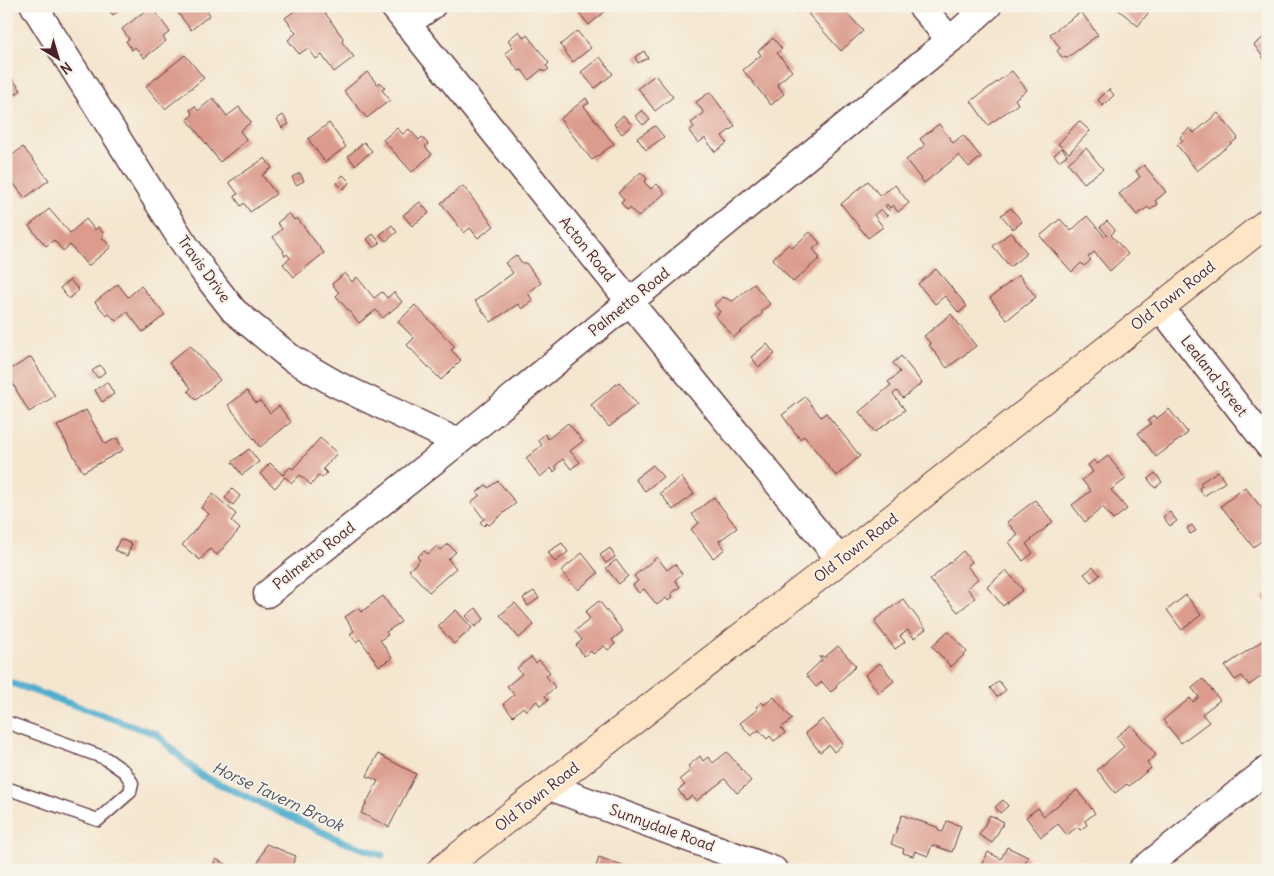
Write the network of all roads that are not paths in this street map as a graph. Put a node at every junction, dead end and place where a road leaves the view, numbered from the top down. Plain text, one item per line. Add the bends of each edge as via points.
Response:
1 (34, 6) edge
2 (432, 6) edge
3 (921, 6) edge
4 (988, 6) edge
5 (400, 15) edge
6 (950, 40) junction
7 (1268, 222) edge
8 (629, 301) junction
9 (1160, 307) junction
10 (458, 442) junction
11 (1268, 445) edge
12 (840, 560) junction
13 (267, 594) dead end
14 (6, 722) edge
15 (1268, 768) edge
16 (550, 786) junction
17 (6, 788) edge
18 (441, 870) edge
19 (774, 870) edge
20 (1142, 870) edge

1 - 10 street, Travis Drive via 181,239 234,311 291,358 314,372
2 - 5 street
3 - 6 street
4 - 6 street, Palmetto Road
5 - 8 street, Acton Road
6 - 8 street, Palmetto Road
7 - 9 main road, Old Town Road
8 - 10 street, Palmetto Road
8 - 12 street, Acton Road
9 - 11 street, Lealand Street
9 - 12 main road, Old Town Road
10 - 13 street, Palmetto Road
12 - 16 main road, Old Town Road
14 - 17 lane via 106,758 125,772 132,783 130,792 98,820
15 - 20 street
16 - 18 main road, Old Town Road
16 - 19 street, Sunnydale Road

